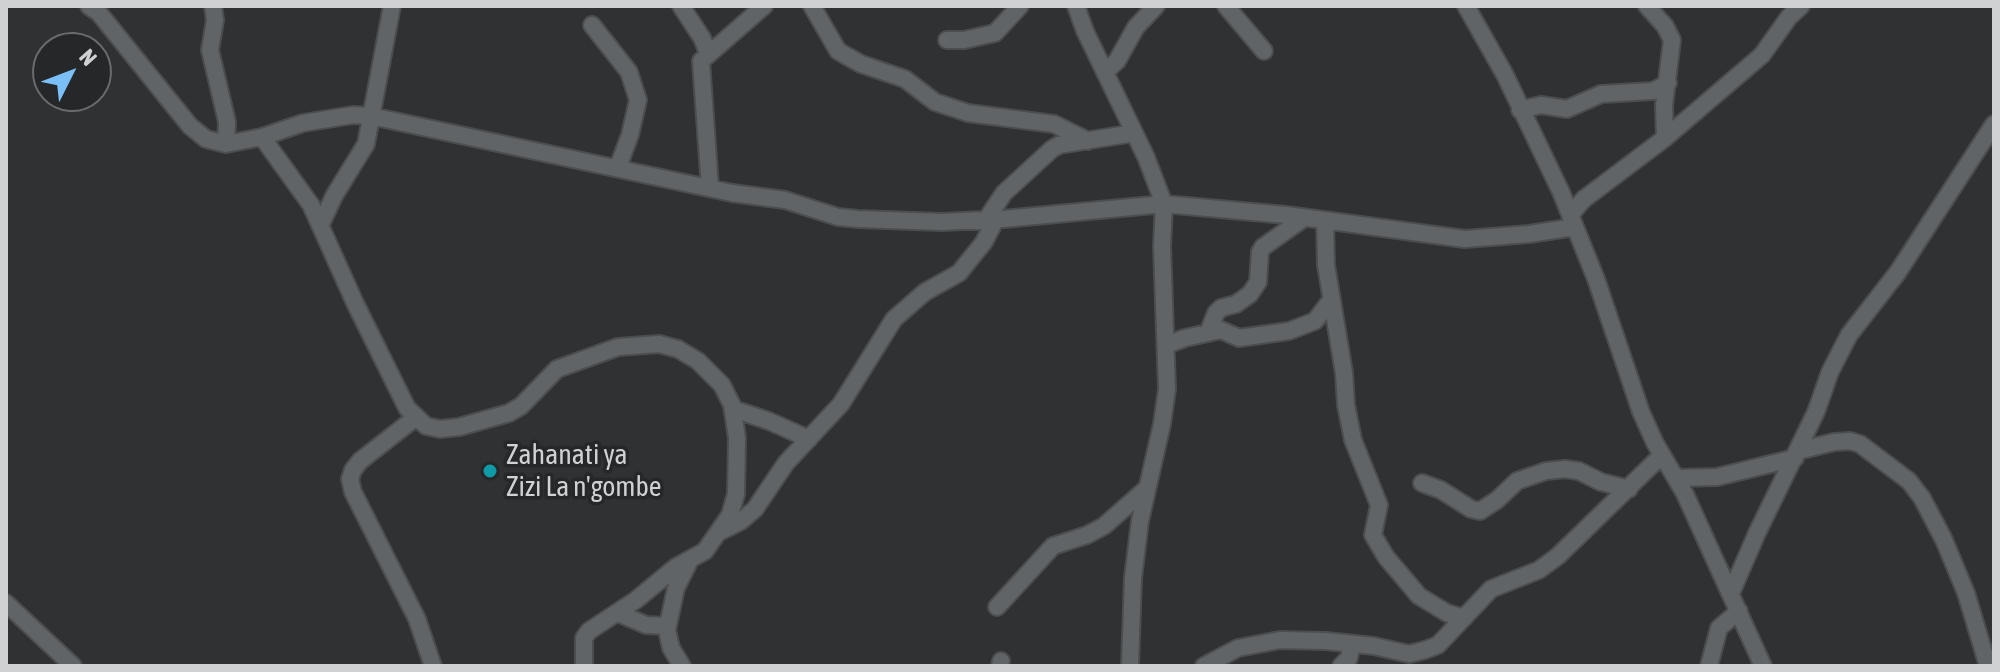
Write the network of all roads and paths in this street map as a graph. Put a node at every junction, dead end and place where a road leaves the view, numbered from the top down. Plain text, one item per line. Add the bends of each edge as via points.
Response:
1 (89, 6) edge
2 (213, 6) edge
3 (392, 6) edge
4 (681, 6) edge
5 (764, 6) edge
6 (812, 6) edge
7 (1020, 6) edge
8 (1076, 6) edge
9 (1156, 6) edge
10 (1226, 6) edge
11 (1647, 6) edge
12 (1801, 6) edge
13 (1473, 10) edge
14 (592, 25) dead end
15 (947, 40) dead end
16 (1264, 51) dead end
17 (708, 53) junction
18 (1105, 72) junction
19 (1668, 83) junction
20 (1520, 110) junction
21 (371, 116) junction
22 (1994, 124) edge
23 (1134, 133) junction
24 (262, 137) junction
25 (1665, 138) junction
26 (1088, 141) junction
27 (226, 144) junction
28 (618, 167) junction
29 (710, 188) junction
30 (1164, 204) junction
31 (1304, 218) junction
32 (991, 219) junction
33 (1325, 221) junction
34 (1573, 221) junction
35 (321, 224) junction
36 (1331, 300) junction
37 (1208, 333) junction
38 (1166, 345) junction
39 (733, 409) junction
40 (415, 418) junction
41 (809, 439) junction
42 (1796, 454) junction
43 (1662, 455) junction
44 (1676, 478) junction
45 (1422, 483) dead end
46 (1147, 488) junction
47 (1629, 489) junction
48 (719, 532) junction
49 (691, 560) junction
50 (1731, 593) junction
51 (6, 603) edge
52 (997, 607) dead end
53 (1739, 611) junction
54 (618, 613) junction
55 (1464, 618) junction
56 (667, 626) junction
57 (1352, 644) junction
58 (73, 666) edge
59 (433, 666) edge
60 (584, 666) edge
61 (682, 666) edge
62 (1130, 666) edge
63 (1204, 666) edge
64 (1341, 666) edge
65 (1709, 666) edge
66 (1763, 666) edge
67 (1988, 666) edge

1 - 27 street via 190,126 206,139
2 - 27 street via 210,50 227,122
3 - 21 street
4 - 17 street
5 - 17 street
6 - 26 street via 838,51 905,79 935,102 968,113 1054,124
7 - 15 street via 995,33
8 - 18 street
9 - 18 street
10 - 16 street
11 - 19 street via 1672,40
12 - 25 street via 1762,55
13 - 20 street
14 - 28 street via 629,72 638,100
17 - 29 street via 700,72
18 - 23 street
19 - 20 street via 1653,91 1601,94 1567,109 1541,105
19 - 25 street
20 - 34 street
21 - 24 street via 303,123
21 - 28 street
21 - 35 street via 366,144
22 - 42 street via 1898,272 1849,335
23 - 26 street
23 - 30 street
24 - 27 street
24 - 35 street
25 - 34 street via 1584,199
26 - 32 street via 1052,149 1004,193
28 - 29 street
29 - 32 street via 785,200 838,217
30 - 31 street
30 - 32 street
30 - 38 street
31 - 33 street
31 - 37 street via 1263,247 1258,282 1250,294 1216,313
32 - 41 street via 984,242 959,273 925,292 894,319 841,404
33 - 34 street via 1465,239 1529,234
33 - 36 street
34 - 43 street via 1641,412
35 - 40 street
36 - 37 street via 1315,321 1289,331 1239,338 1227,331
36 - 55 street via 1353,440 1379,505 1372,530 1376,543 1419,596
37 - 38 street
38 - 46 street via 1167,389
39 - 40 street via 722,385 698,361 659,344 618,347 575,361 557,369 521,406 485,421 440,429
39 - 41 street
39 - 48 street via 736,494
40 - 59 street via 360,461 350,479 417,619
41 - 48 street via 755,509
42 - 44 street via 1717,477
42 - 50 street
42 - 67 street via 1850,441 1909,481 1944,540
43 - 44 street
43 - 47 street
44 - 50 street
45 - 47 street via 1480,511 1517,481 1546,471 1579,471
46 - 52 street via 1104,526 1053,546
46 - 62 street via 1133,578
47 - 55 street via 1558,556 1539,570 1491,589
48 - 49 street
49 - 54 street
49 - 56 street via 676,588
50 - 53 street
51 - 58 street
53 - 65 street via 1719,628
53 - 66 street
54 - 56 street via 646,625
54 - 60 street via 584,638
55 - 57 street via 1438,645 1409,654
56 - 61 street
57 - 63 street via 1267,642 1238,648
57 - 64 street

